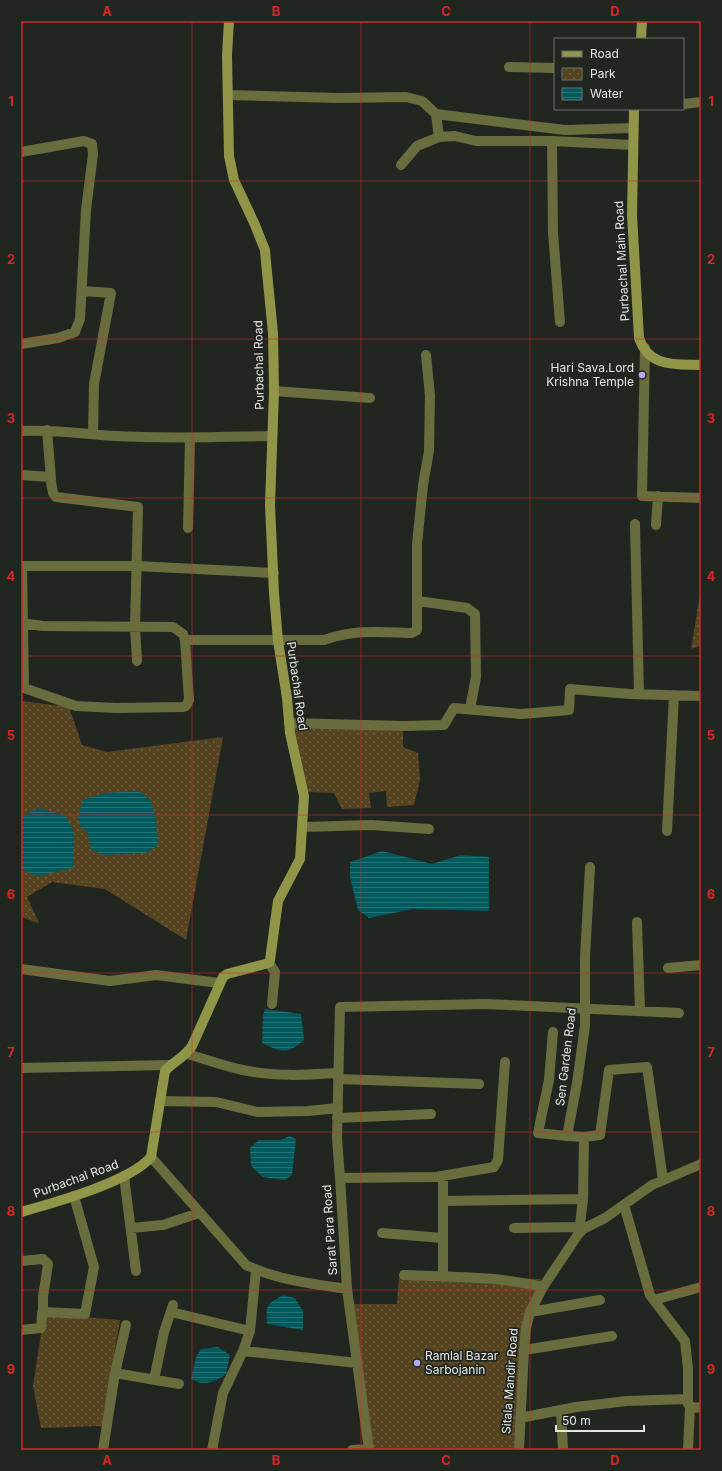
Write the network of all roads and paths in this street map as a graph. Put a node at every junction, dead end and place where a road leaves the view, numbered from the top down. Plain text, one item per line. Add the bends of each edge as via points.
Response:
1 (229, 21) edge
2 (642, 21) edge
3 (640, 38) edge
4 (509, 67) dead end
5 (554, 68) edge
6 (228, 94) junction
7 (701, 102) edge
8 (684, 104) edge
9 (634, 110) edge
10 (436, 114) junction
11 (633, 128) junction
12 (439, 137) junction
13 (552, 141) junction
14 (632, 145) junction
15 (21, 152) edge
16 (401, 165) dead end
17 (82, 291) junction
18 (560, 322) dead end
19 (21, 344) edge
20 (645, 348) junction
21 (426, 355) dead end
22 (701, 365) edge
23 (274, 391) junction
24 (370, 398) dead end
25 (47, 430) junction
26 (21, 431) edge
27 (93, 434) junction
28 (271, 436) junction
29 (190, 438) junction
30 (21, 471) edge
31 (51, 479) junction
32 (658, 496) junction
33 (701, 498) edge
34 (634, 524) dead end
35 (656, 525) dead end
36 (188, 528) dead end
37 (22, 566) edge
38 (137, 566) junction
39 (274, 573) junction
40 (418, 601) junction
41 (23, 623) edge
42 (135, 627) junction
43 (185, 640) junction
44 (278, 641) junction
45 (137, 661) dead end
46 (22, 687) edge
47 (639, 694) junction
48 (674, 695) junction
49 (701, 696) edge
50 (470, 709) junction
51 (289, 723) junction
52 (303, 827) junction
53 (429, 829) dead end
54 (667, 831) dead end
55 (590, 867) dead end
56 (637, 922) dead end
57 (268, 963) junction
58 (701, 964) edge
59 (668, 968) dead end
60 (21, 969) edge
61 (219, 983) junction
62 (272, 1004) dead end
63 (586, 1008) junction
64 (640, 1011) junction
65 (679, 1013) dead end
66 (553, 1032) dead end
67 (186, 1054) junction
68 (505, 1062) dead end
69 (170, 1065) junction
70 (21, 1068) edge
71 (338, 1076) junction
72 (479, 1084) dead end
73 (160, 1101) junction
74 (338, 1113) junction
75 (431, 1114) dead end
76 (567, 1136) junction
77 (584, 1137) junction
78 (151, 1157) junction
79 (701, 1164) edge
80 (124, 1176) junction
81 (443, 1176) junction
82 (340, 1178) junction
83 (663, 1180) junction
84 (74, 1196) junction
85 (583, 1199) junction
86 (443, 1201) junction
87 (624, 1206) junction
88 (21, 1212) edge
89 (199, 1213) junction
90 (131, 1228) junction
91 (514, 1228) dead end
92 (579, 1230) junction
93 (382, 1233) dead end
94 (442, 1238) junction
95 (21, 1261) edge
96 (256, 1270) junction
97 (136, 1271) dead end
98 (404, 1275) dead end
99 (444, 1277) junction
100 (543, 1287) junction
101 (701, 1287) edge
102 (347, 1289) junction
103 (600, 1300) dead end
104 (654, 1300) junction
105 (43, 1312) junction
106 (530, 1312) junction
107 (126, 1325) dead end
108 (21, 1330) edge
109 (250, 1331) junction
110 (612, 1336) dead end
111 (524, 1350) junction
112 (243, 1351) junction
113 (358, 1363) junction
114 (115, 1373) junction
115 (152, 1379) junction
116 (179, 1384) dead end
117 (689, 1403) junction
118 (701, 1407) edge
119 (561, 1410) junction
120 (520, 1418) junction
121 (103, 1450) edge
122 (212, 1450) edge
123 (352, 1450) edge
124 (369, 1450) edge
125 (519, 1450) edge
126 (563, 1450) edge
127 (688, 1450) edge

1 - 6 street, Purbachal Road
2 - 3 street
4 - 5 street
6 - 10 street via 340,98 406,97 422,101
6 - 23 street, Purbachal Road via 230,166 264,250 273,333
7 - 8 street
9 - 11 street, Purbachal Main Road
10 - 11 street via 565,130
10 - 12 street
11 - 14 street, Purbachal Main Road
12 - 13 street via 455,136 483,141
12 - 16 street via 417,146
13 - 14 street
13 - 18 street via 553,233
14 - 20 street, Purbachal Main Road via 635,280 639,338
15 - 17 street via 84,141 93,146 86,210
17 - 19 street via 80,319 75,332 58,338
17 - 27 street via 111,293 94,384
20 - 22 street, Purbachal Main Road via 654,359 664,363
20 - 32 street via 642,496
21 - 40 street via 430,396 429,451 417,544
23 - 24 street
23 - 28 street, Purbachal Road
25 - 26 street
25 - 27 street
25 - 31 street
27 - 29 street
28 - 29 street
28 - 39 street, Purbachal Road via 270,505
29 - 36 street
30 - 31 street via 48,476
31 - 38 street via 52,493 56,497 138,507
32 - 33 street
32 - 35 street
34 - 47 street
37 - 38 street
37 - 41 street
38 - 39 street
38 - 42 street
39 - 44 street, Purbachal Road
40 - 44 street via 417,630 412,633 373,631 344,634 324,640
40 - 50 street via 467,608 475,614 476,677
41 - 42 street via 43,626
41 - 46 street
42 - 43 street via 173,627 183,634
42 - 45 street
43 - 44 street
43 - 46 street via 189,700 183,707 76,706
44 - 51 street, Purbachal Road
47 - 48 street
47 - 50 street via 570,689 569,710 522,714
48 - 49 street
48 - 54 street
50 - 51 street via 454,708 444,725
51 - 52 street, Purbachal Road via 304,796
52 - 53 street via 371,825
52 - 57 street, Purbachal Road via 300,859 278,901
55 - 63 street, Sen Garden Road via 585,957
56 - 64 street
57 - 61 street via 227,974
57 - 62 street via 275,972
58 - 59 street
60 - 61 street via 105,981 156,975
61 - 67 street
63 - 64 street
63 - 71 street, Sarat Para Road via 486,1004 340,1007
63 - 76 street, Sen Garden Road via 577,1084
64 - 65 street
66 - 76 street via 549,1080 538,1133
67 - 69 street
67 - 71 street via 241,1070 277,1075
68 - 81 street via 497,1164 494,1167
69 - 70 street
69 - 73 street via 165,1071
71 - 72 street
71 - 74 street, Sarat Para Road
73 - 74 street via 216,1102 258,1112
73 - 78 street
74 - 75 street
74 - 82 street, Sarat Para Road
76 - 77 street
77 - 83 street via 600,1135 609,1070 647,1067
77 - 85 street
78 - 80 street, Purbachal Road
78 - 89 street
79 - 83 street
80 - 84 street, Purbachal Road
80 - 90 street
81 - 82 street
81 - 86 street
82 - 102 street, Sarat Para Road
83 - 87 street
84 - 88 street, Purbachal Road
84 - 105 street via 94,1267 85,1314
85 - 86 street
85 - 92 street
86 - 94 street
87 - 92 street
87 - 104 street via 640,1264
89 - 90 street via 163,1225
89 - 96 street via 241,1262
90 - 97 street
91 - 92 street
92 - 100 street, Sitala Mandir Road
93 - 94 street
94 - 99 street
95 - 105 street via 43,1259 48,1264
96 - 102 street via 308,1284
96 - 109 street
98 - 99 street
99 - 100 street via 519,1281
100 - 106 street, Sitala Mandir Road
101 - 104 street
102 - 113 street, Sarat Para Road
103 - 106 street
104 - 117 street via 685,1341
105 - 108 street via 41,1328
106 - 111 street, Sitala Mandir Road
107 - 114 street
109 - 112 street
109 - 115 street via 172,1308
110 - 111 street
111 - 120 street, Sitala Mandir Road
112 - 113 street
112 - 122 street via 223,1393
113 - 124 street, Sarat Para Road
114 - 115 street
114 - 121 street
115 - 116 street
117 - 118 street
117 - 119 street via 627,1401
117 - 127 street
119 - 120 street
119 - 126 street
120 - 125 street, Sitala Mandir Road
123 - 124 street

